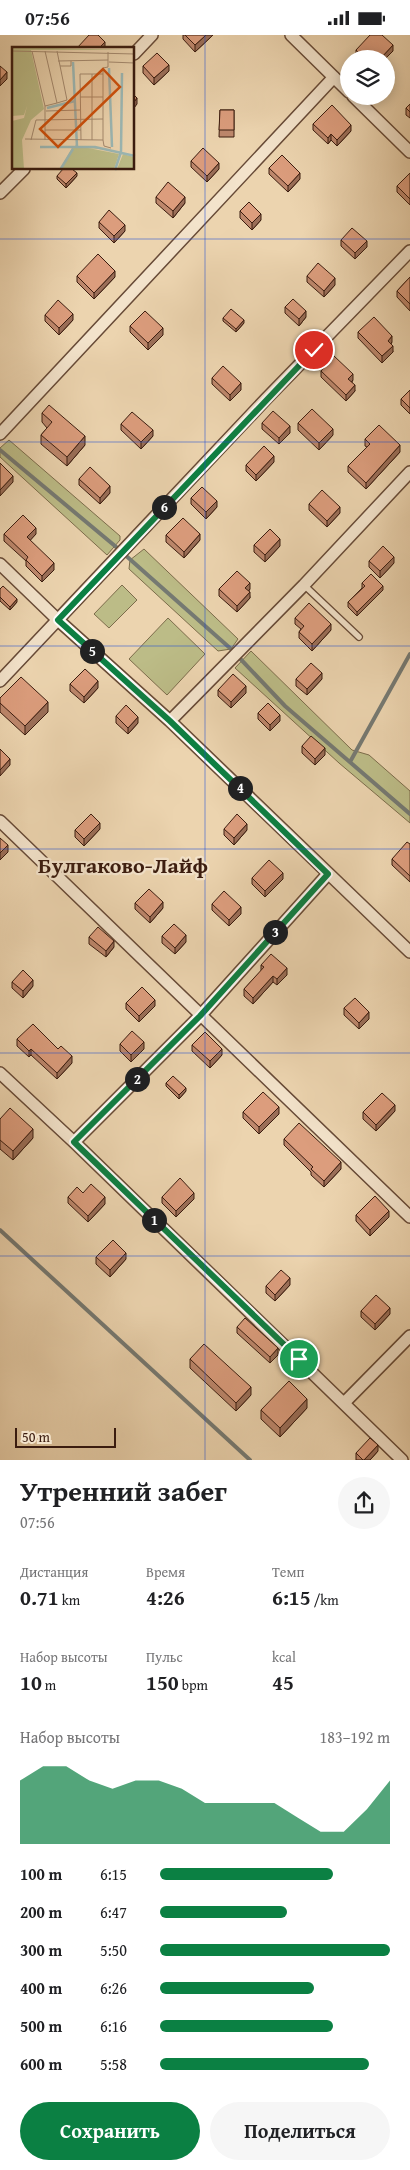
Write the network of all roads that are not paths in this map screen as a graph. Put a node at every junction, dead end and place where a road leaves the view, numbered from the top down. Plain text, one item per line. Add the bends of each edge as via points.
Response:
1 (152, 35) edge
2 (291, 35) edge
3 (135, 53) edge
4 (334, 77) junction
5 (340, 83) edge
6 (362, 105) edge
7 (410, 152) edge
8 (23, 170) edge
9 (0, 193) edge
10 (410, 251) edge
11 (0, 434) edge
12 (410, 472) edge
13 (0, 564) edge
14 (304, 585) junction
15 (58, 620) junction
16 (359, 637) dead end
17 (0, 681) edge
18 (170, 721) junction
19 (0, 821) edge
20 (328, 874) junction
21 (410, 952) edge
22 (200, 1016) junction
23 (0, 1073) edge
24 (74, 1142) junction
25 (410, 1217) edge
26 (410, 1335) edge
27 (344, 1403) junction
28 (402, 1460) edge

1 - 3 street
2 - 4 street
4 - 5 street
4 - 11 street
6 - 7 street
8 - 9 street
10 - 15 street
12 - 14 street
13 - 15 street
14 - 16 lane
14 - 18 street
15 - 17 street
15 - 18 street
18 - 20 street
19 - 22 street
20 - 21 street
20 - 22 street
22 - 24 street
22 - 25 street
23 - 24 street
24 - 27 street
26 - 27 street
27 - 28 street

